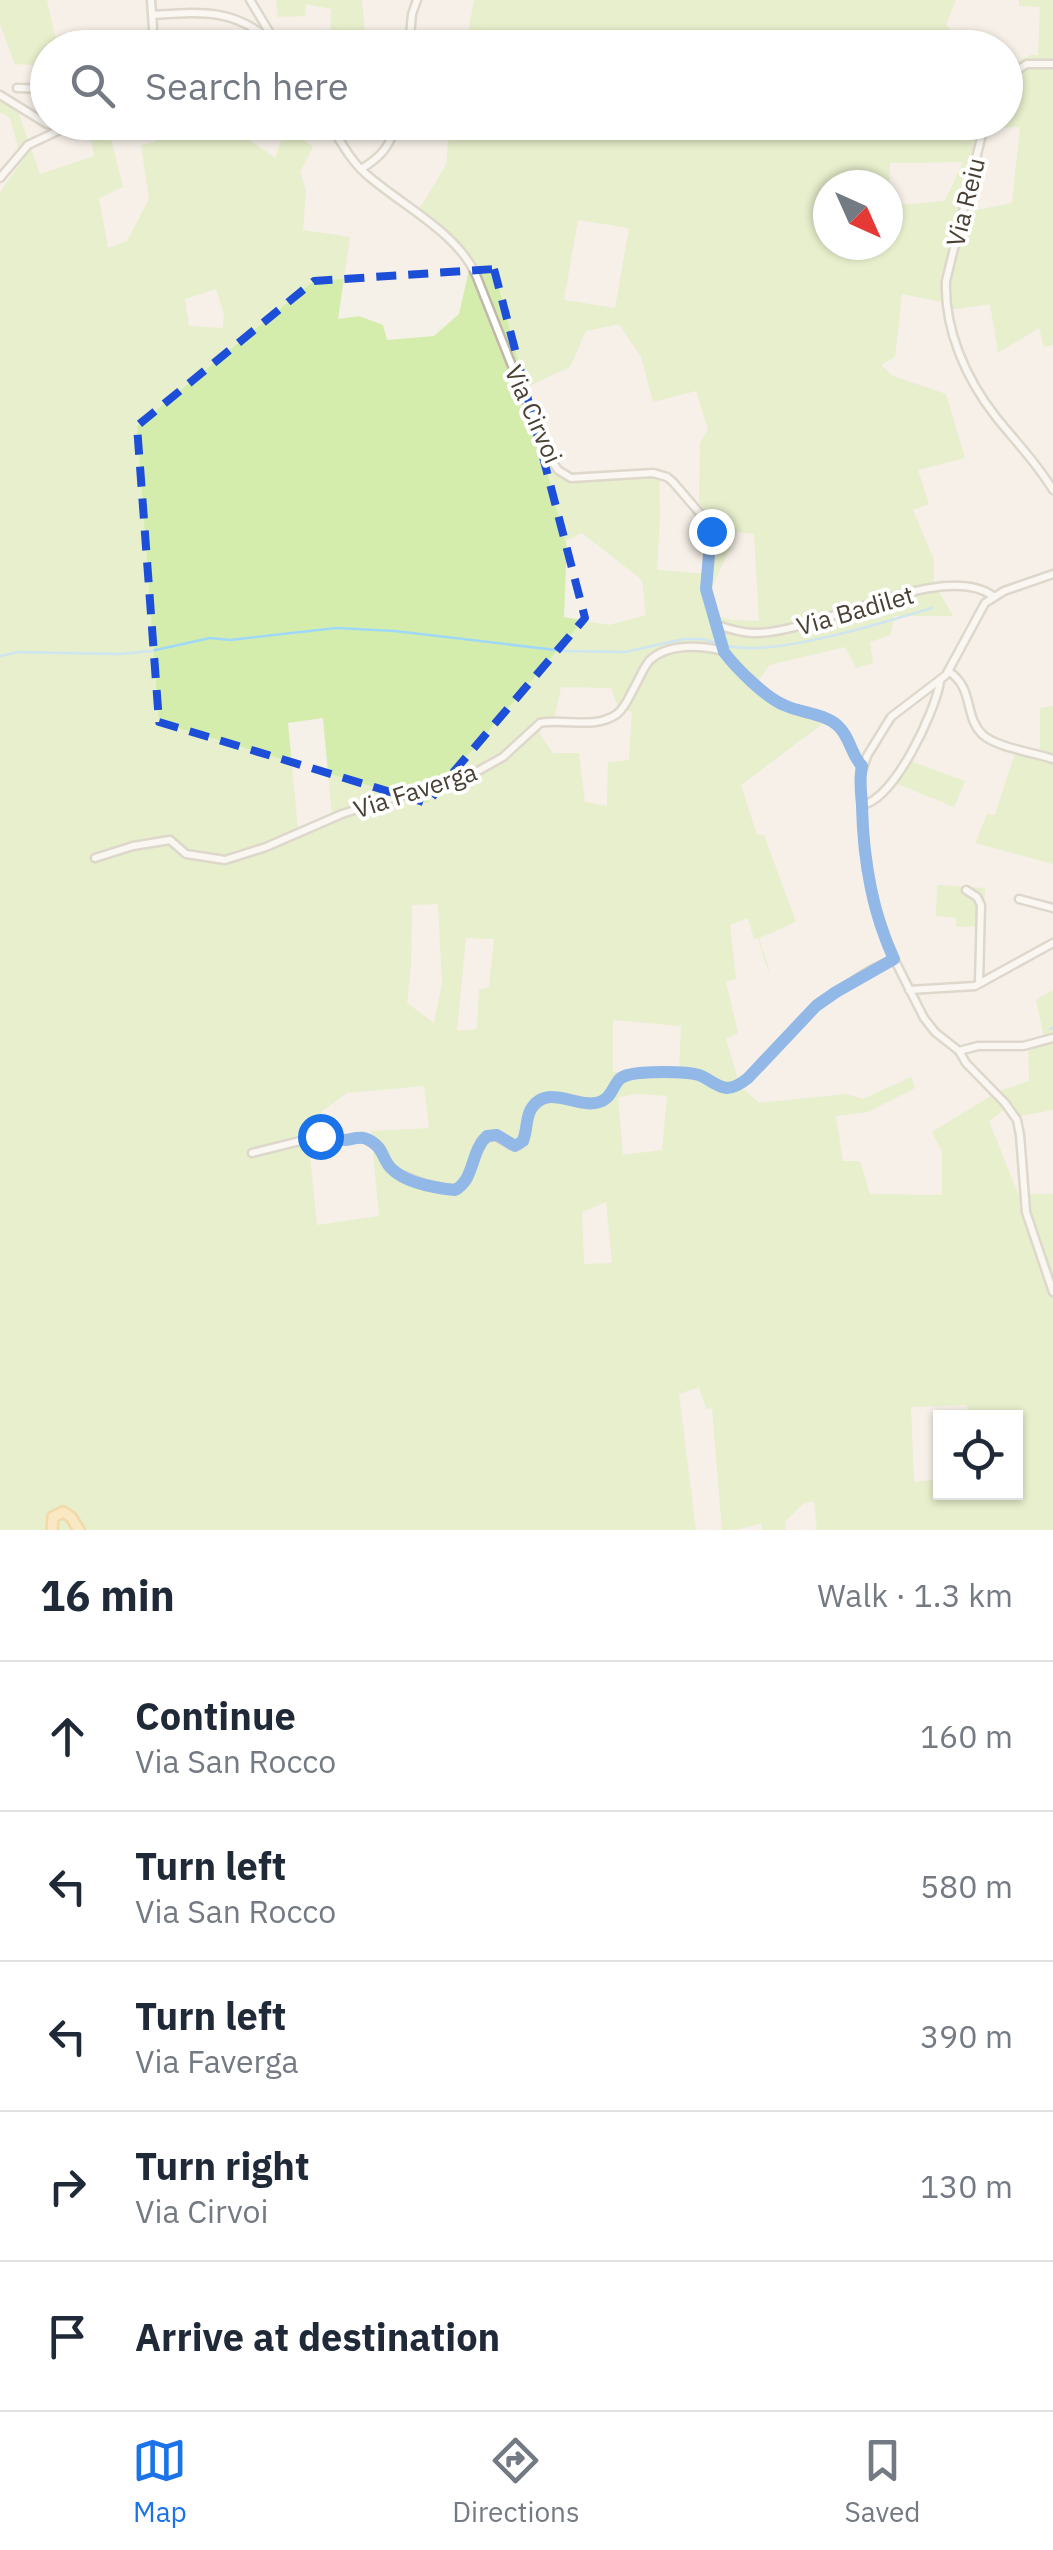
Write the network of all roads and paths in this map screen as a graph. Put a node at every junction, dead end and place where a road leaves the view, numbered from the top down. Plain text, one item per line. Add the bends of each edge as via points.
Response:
1 (151, 0) edge
2 (250, 0) edge
3 (417, 0) edge
4 (152, 16) junction
5 (151, 30) edge
6 (258, 30) edge
7 (268, 30) edge
8 (411, 30) edge
9 (1053, 64) edge
10 (1023, 67) edge
11 (17, 88) dead end
12 (30, 89) edge
13 (0, 95) edge
14 (30, 114) edge
15 (40, 140) edge
16 (341, 140) edge
17 (391, 140) edge
18 (981, 140) edge
19 (361, 169) junction
20 (0, 178) edge
21 (1053, 490) edge
22 (1053, 574) edge
23 (993, 596) junction
24 (716, 625) junction
25 (724, 652) junction
26 (948, 672) junction
27 (940, 681) junction
28 (1053, 759) edge
29 (862, 766) junction
30 (862, 805) junction
31 (95, 858) dead end
32 (966, 890) dead end
33 (1019, 899) dead end
34 (1053, 908) edge
35 (1053, 944) edge
36 (894, 959) junction
37 (978, 984) junction
38 (909, 990) junction
39 (1053, 1038) edge
40 (958, 1051) junction
41 (252, 1153) dead end
42 (1053, 1292) edge
43 (52, 1530) edge
44 (79, 1530) edge

1 - 4 street
2 - 7 street
3 - 8 street
4 - 5 street
4 - 6 street via 227,16
9 - 10 street
11 - 12 street
13 - 14 street
15 - 20 street
16 - 19 street, Via Cirvoi
17 - 19 street
18 - 21 street, Via Reiu via 946,281 950,326 980,395
19 - 24 street, Via Cirvoi via 466,257 558,470 571,478 660,474 706,520 706,589
22 - 23 street
23 - 24 street, Via Badilet via 945,586 797,628 755,633
23 - 26 street
24 - 25 street, Via Cirvoi
25 - 29 street via 777,702 839,726
25 - 31 street, Via Faverga via 663,651 645,666 616,715 540,724 478,771 342,814 266,847 225,860 186,854 170,840
26 - 27 street
26 - 28 street via 966,690 973,721 985,737
27 - 29 street via 891,717
27 - 30 street via 896,779
29 - 30 street
30 - 36 street via 873,900
32 - 37 street via 981,904
33 - 34 street
35 - 37 street
36 - 38 street
36 - 41 street via 816,1006 736,1086 721,1087 695,1074 633,1074 618,1079 602,1102 543,1098 530,1112 523,1141 515,1146 487,1136 467,1180 455,1190 394,1172 381,1149 362,1138 320,1136
37 - 38 street
38 - 40 street via 930,1026
39 - 40 street
40 - 42 street via 1016,1120 1026,1212
43 - 44 main road via 54,1517 63,1512

